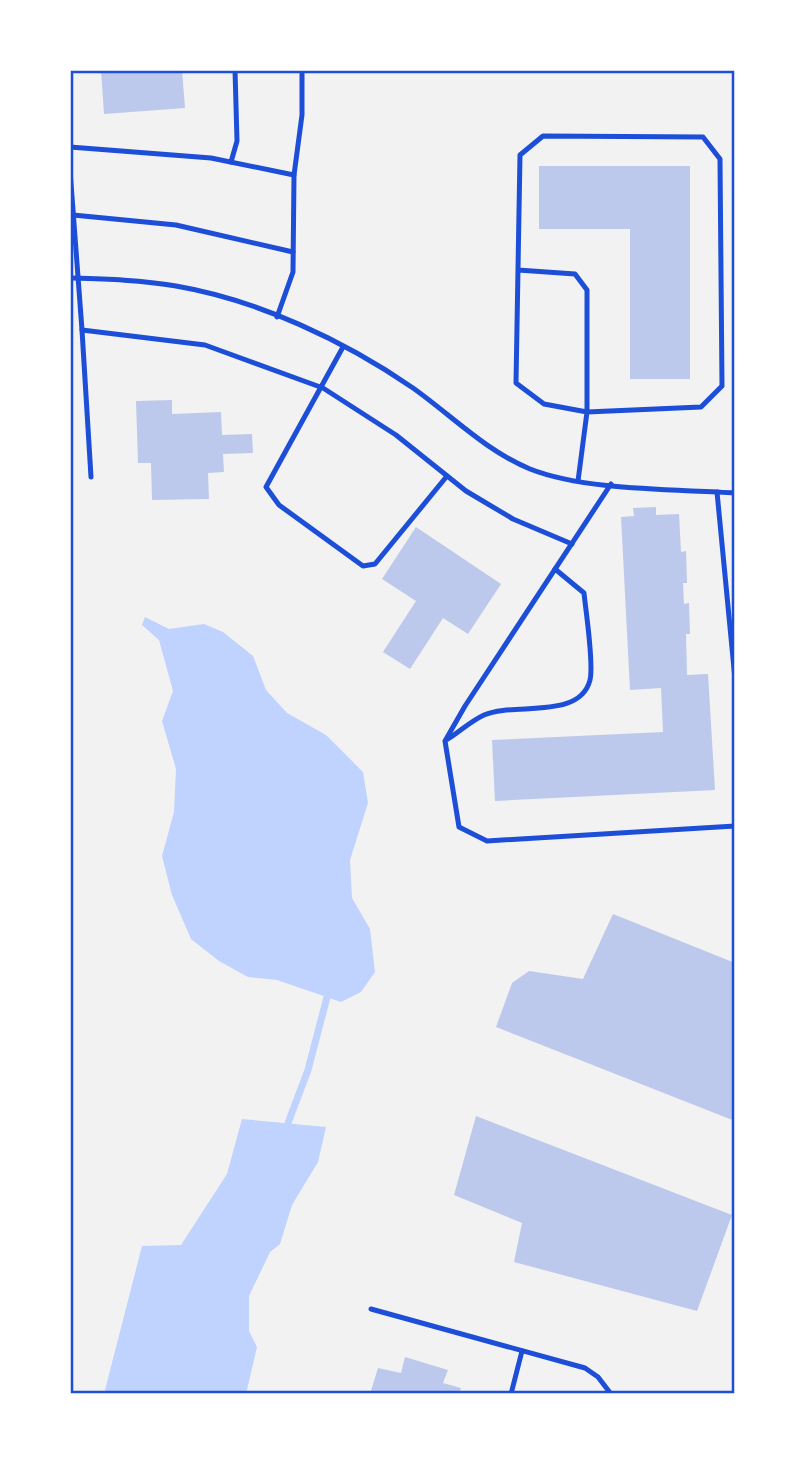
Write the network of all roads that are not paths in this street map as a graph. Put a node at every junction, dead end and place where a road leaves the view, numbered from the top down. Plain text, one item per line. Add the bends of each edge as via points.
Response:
1 (235, 70) edge
2 (302, 70) edge
3 (70, 147) edge
4 (232, 162) junction
5 (70, 170) edge
6 (294, 175) junction
7 (73, 215) junction
8 (293, 252) junction
9 (518, 270) junction
10 (74, 278) edge
11 (277, 317) junction
12 (82, 330) junction
13 (343, 347) junction
14 (323, 388) junction
15 (587, 412) junction
16 (447, 476) junction
17 (91, 477) dead end
18 (578, 481) junction
19 (611, 484) junction
20 (717, 492) junction
21 (735, 493) edge
22 (572, 544) junction
23 (555, 569) junction
24 (735, 679) edge
25 (445, 741) junction
26 (735, 826) edge
27 (370, 1309) dead end
28 (522, 1350) junction
29 (511, 1394) edge
30 (611, 1394) edge

1 - 4 lane via 237,141
2 - 6 lane
3 - 4 lane
4 - 6 lane
5 - 7 lane
6 - 8 lane
7 - 8 lane via 176,225
7 - 10 lane
8 - 11 lane via 293,272
9 - 15 lane via 516,383 544,404
9 - 15 lane via 575,274 587,290
9 - 15 lane via 520,155 543,136 703,138 720,159 722,386 701,407
10 - 11 lane via 175,285
10 - 12 lane
11 - 13 lane
12 - 14 lane via 205,345
12 - 17 lane
13 - 14 lane
13 - 18 lane via 530,469
14 - 16 lane via 396,435
14 - 16 lane via 266,487 279,505 363,566 375,564
15 - 18 lane
16 - 22 lane via 513,519
18 - 19 lane
19 - 20 lane
19 - 22 lane
20 - 21 lane
20 - 24 lane
22 - 23 lane
23 - 25 lane
23 - 25 lane via 584,593 590,679 581,696 571,704 484,715
25 - 26 lane via 458,827 487,841
27 - 28 lane
28 - 29 lane
28 - 30 lane via 585,1368

